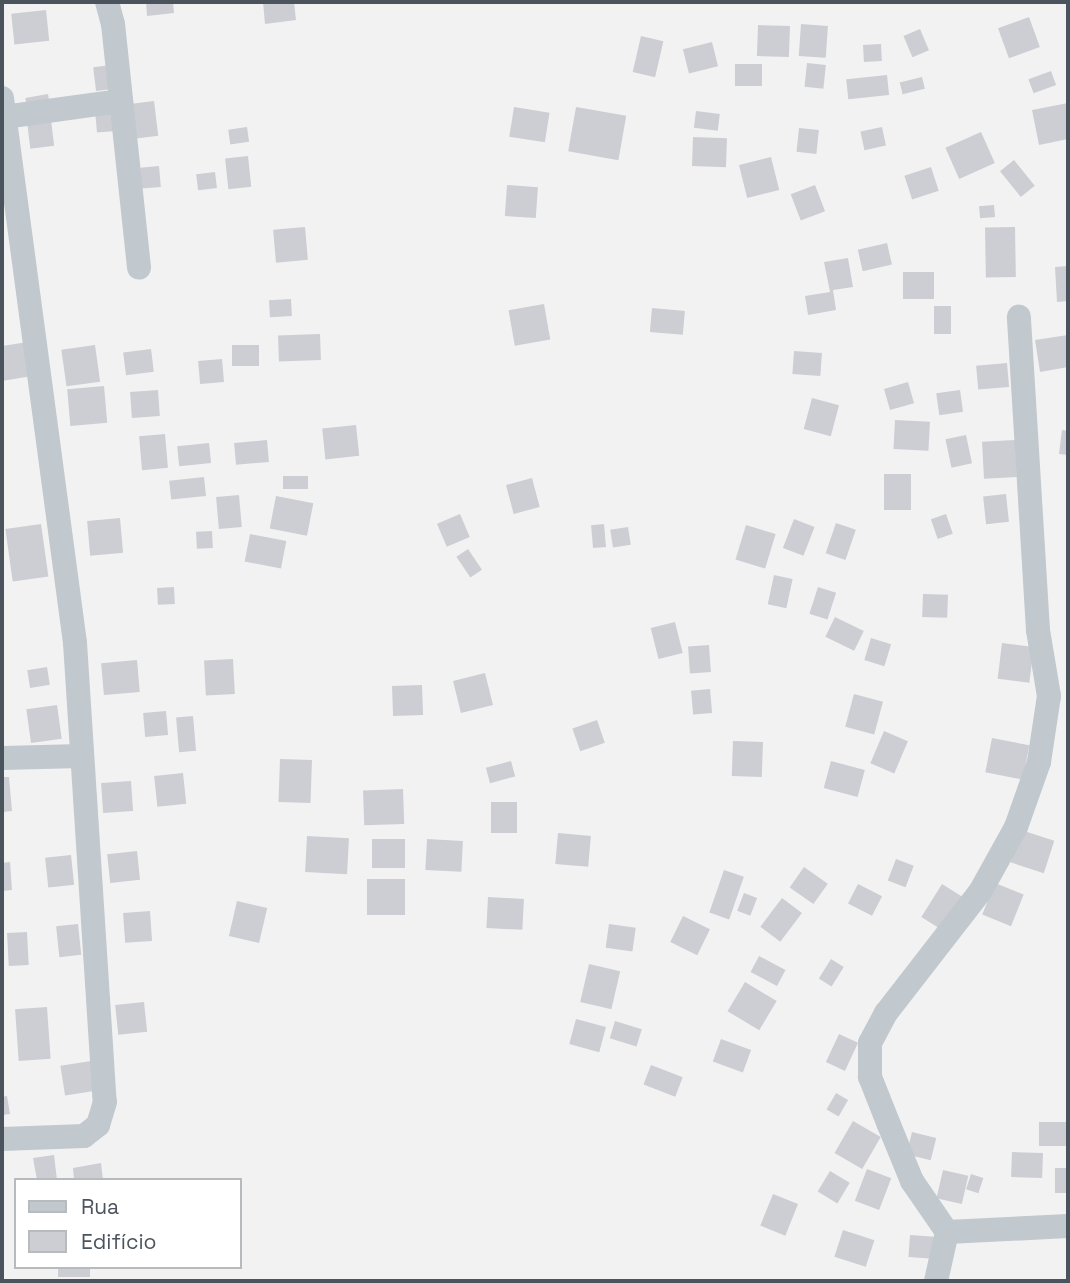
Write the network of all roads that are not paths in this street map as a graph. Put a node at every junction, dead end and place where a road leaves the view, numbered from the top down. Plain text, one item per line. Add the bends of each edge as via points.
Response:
1 (107, 2) edge
2 (121, 102) junction
3 (2, 103) edge
4 (139, 268) dead end
5 (1019, 317) dead end
6 (1059, 691) edge
7 (82, 756) junction
8 (2, 758) edge
9 (2, 1139) edge
10 (1068, 1226) edge
11 (947, 1232) junction
12 (936, 1281) edge

1 - 2 street
2 - 3 street
2 - 4 street
3 - 7 street via 75,643
5 - 6 street via 1038,631
6 - 11 street via 1016,827 981,892 886,1013 870,1043 870,1077 889,1125 912,1181
7 - 8 street
7 - 9 street via 105,1102 98,1125 84,1136
10 - 11 street
11 - 12 street

